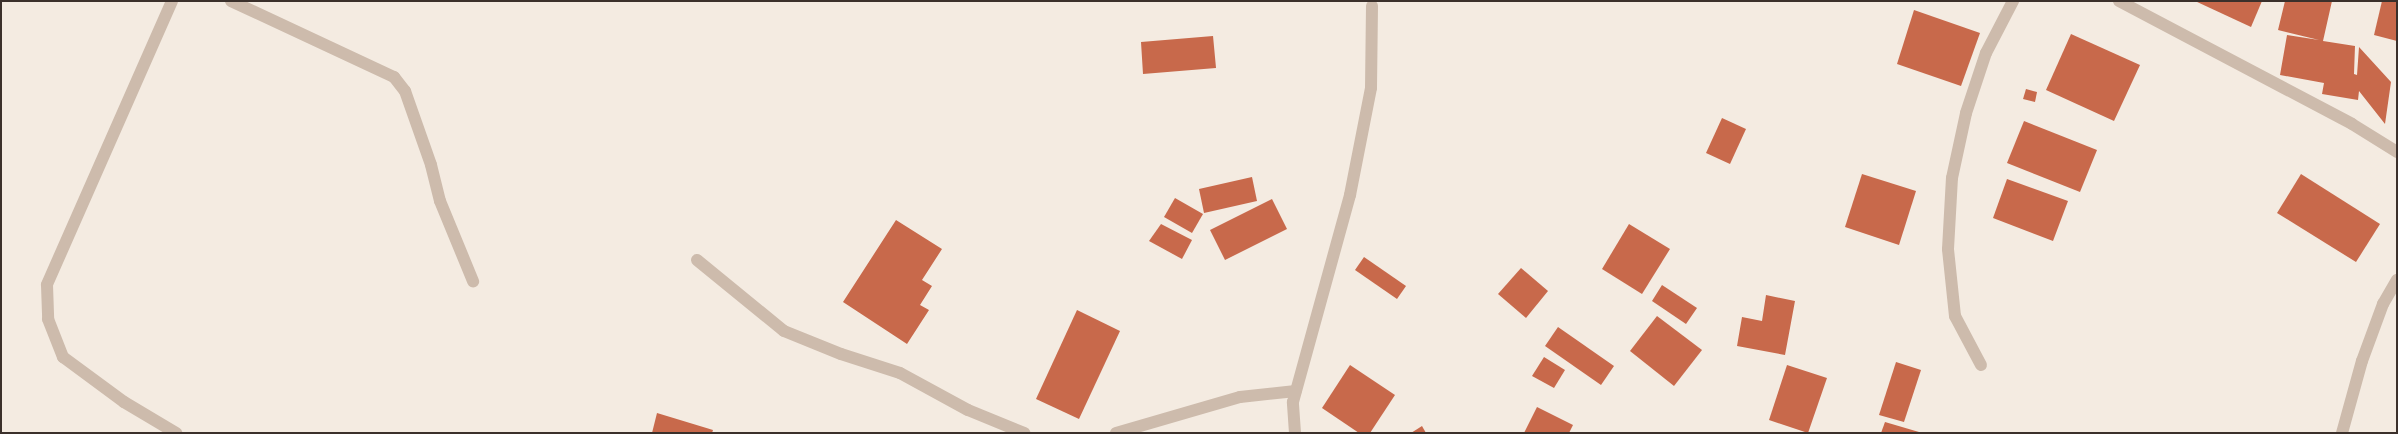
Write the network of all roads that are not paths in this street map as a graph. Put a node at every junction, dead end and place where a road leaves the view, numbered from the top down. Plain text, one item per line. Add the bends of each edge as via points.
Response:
1 (172, 1) edge
2 (231, 1) edge
3 (2014, 1) edge
4 (2119, 1) edge
5 (1372, 6) dead end
6 (2397, 152) edge
7 (697, 260) dead end
8 (2397, 280) edge
9 (473, 281) dead end
10 (1981, 365) dead end
11 (1296, 391) junction
12 (176, 433) edge
13 (1024, 433) edge
14 (1116, 433) edge
15 (1295, 433) edge
16 (2342, 433) edge

1 - 12 street via 47,285 48,319 63,357 124,402
2 - 9 street via 394,77 405,92 440,201
3 - 10 street via 1986,53 1966,112 1952,178 1948,250 1955,316
4 - 6 street via 2352,124
5 - 11 street via 1371,88 1350,195
7 - 13 street via 784,331 900,373 968,410
8 - 16 street via 2383,304 2362,361
11 - 14 street via 1240,398
11 - 15 street via 1293,402

